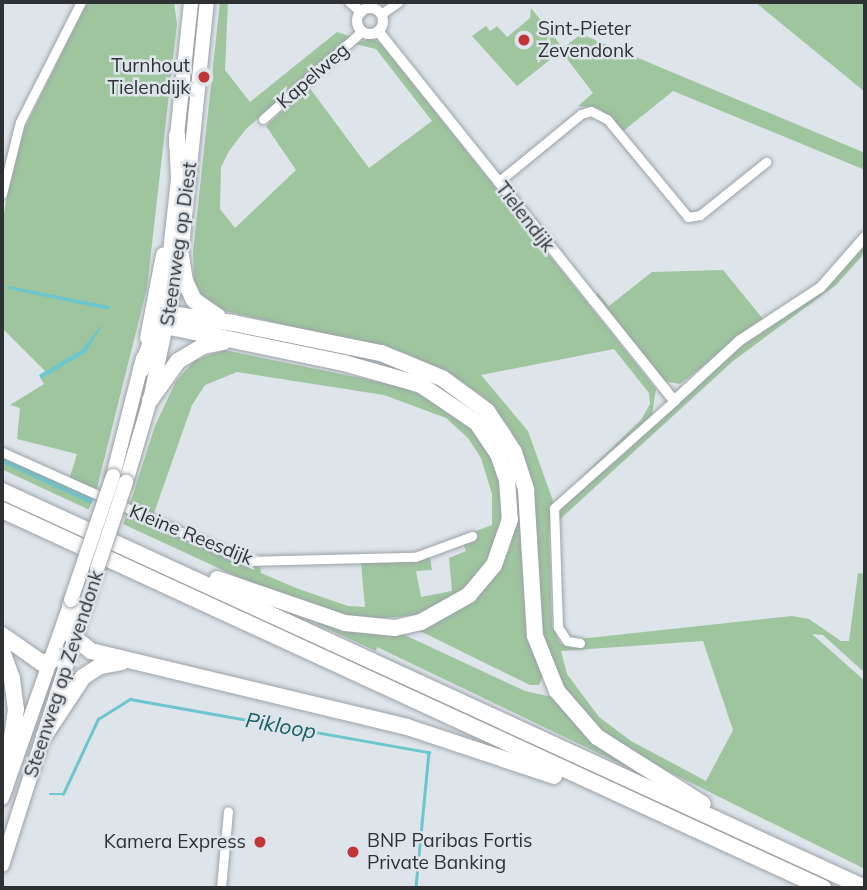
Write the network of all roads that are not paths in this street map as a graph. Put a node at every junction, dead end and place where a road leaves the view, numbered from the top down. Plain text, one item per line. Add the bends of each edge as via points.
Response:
1 (81, 2) edge
2 (191, 2) edge
3 (207, 2) edge
4 (350, 2) edge
5 (398, 2) edge
6 (360, 12) junction
7 (381, 14) junction
8 (362, 31) junction
9 (377, 31) junction
10 (263, 119) dead end
11 (177, 135) junction
12 (766, 162) dead end
13 (498, 182) junction
14 (2, 194) edge
15 (865, 237) edge
16 (181, 256) junction
17 (166, 319) junction
18 (233, 323) junction
19 (233, 341) junction
20 (141, 370) junction
21 (150, 400) junction
22 (674, 401) junction
23 (2, 452) edge
24 (119, 479) junction
25 (2, 491) edge
26 (2, 510) edge
27 (472, 536) dead end
28 (145, 556) junction
29 (75, 604) junction
30 (2, 635) edge
31 (580, 643) dead end
32 (71, 647) junction
33 (2, 651) edge
34 (126, 661) junction
35 (50, 664) junction
36 (44, 736) junction
37 (4, 793) edge
38 (623, 796) junction
39 (228, 811) dead end
40 (732, 827) junction
41 (2, 865) edge
42 (220, 888) edge
43 (823, 888) edge
44 (865, 888) edge

1 - 14 street via 20,122
2 - 11 main road, Steenweg op Diest
3 - 16 main road, Steenweg op Diest
4 - 6 street
5 - 7 street
6 - 7 street via 373,9
6 - 8 street via 357,22
7 - 9 street
8 - 9 street
8 - 10 street, Kapelweg
9 - 13 street, Tielendijk
11 - 17 highway via 176,219
11 - 20 main road, Steenweg op Diest via 164,250
12 - 13 street via 702,214 688,216 607,119 591,111 581,114
13 - 22 street, Tielendijk
15 - 22 street via 821,287 739,341
16 - 17 main road, Steenweg op Diest
16 - 18 highway via 185,281 197,303
17 - 18 highway
17 - 19 highway
17 - 20 highway
17 - 21 main road, Steenweg op Diest
18 - 40 highway via 366,349 411,363 457,387 487,411 514,452 526,490 535,636 557,691 597,737
19 - 21 highway via 211,343 185,356 164,376
19 - 28 highway via 405,379 462,410 492,443 507,480 510,519 500,554 487,578 459,603 421,622 395,628 345,624 305,613 188,567
20 - 24 main road, Steenweg op Diest
21 - 24 main road, Steenweg op Diest
22 - 31 street via 561,498 553,518 558,627 567,641
23 - 27 street, Kleine Reesdijk via 246,561 415,557
24 - 29 main road, Steenweg op Zevendonk, bridge
25 - 28 highway
26 - 38 highway
28 - 40 highway
29 - 32 highway
29 - 35 main road, Steenweg op Zevendonk
30 - 35 highway via 39,662
32 - 34 highway
32 - 35 highway
32 - 36 main road, Steenweg op Zevendonk
33 - 37 highway via 16,709
34 - 36 highway via 100,666 83,677
34 - 38 highway via 407,727 497,754 592,792
35 - 37 main road, Steenweg op Zevendonk
36 - 41 main road, Steenweg op Zevendonk
38 - 43 highway
39 - 42 street
40 - 44 highway

